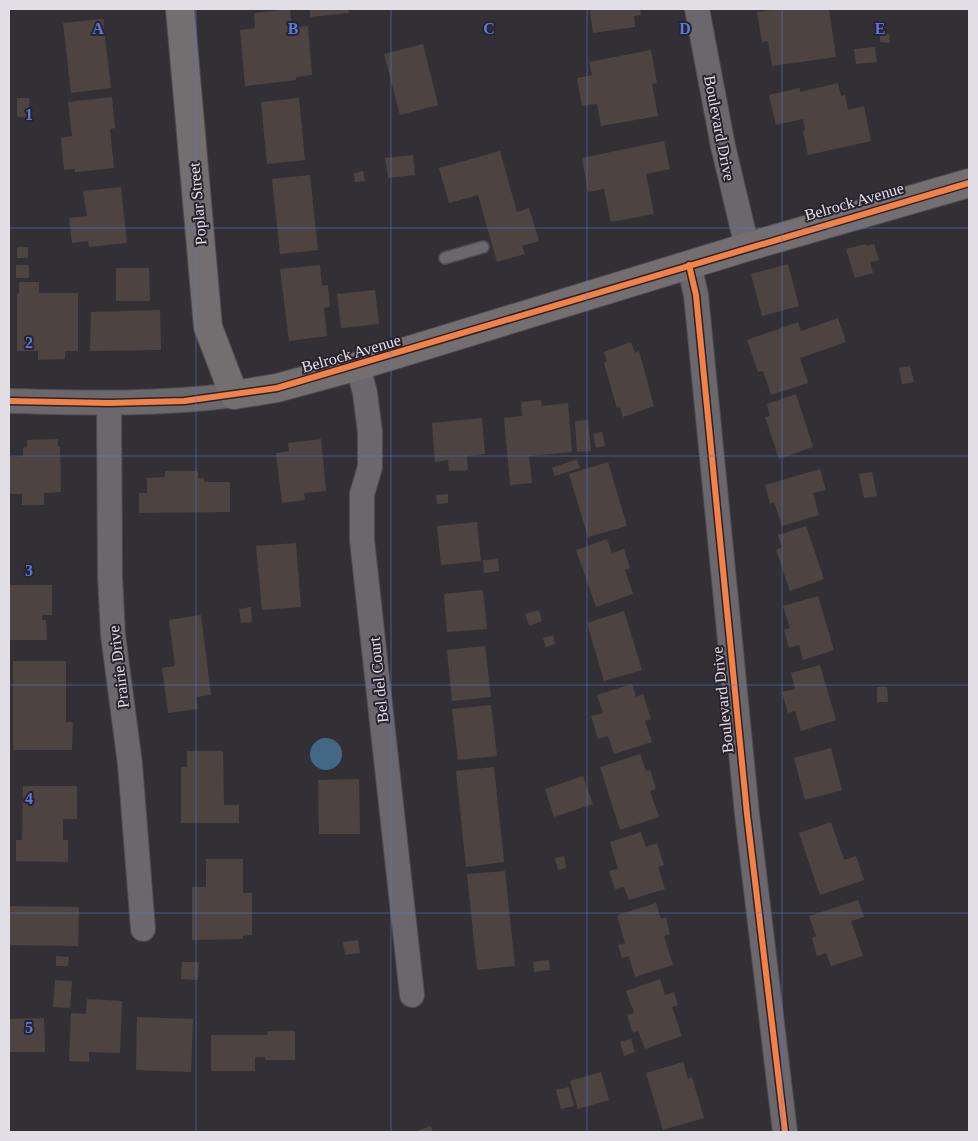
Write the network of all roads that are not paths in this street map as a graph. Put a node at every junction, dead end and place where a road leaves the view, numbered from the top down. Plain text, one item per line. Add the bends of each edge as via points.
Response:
1 (180, 9) edge
2 (697, 9) edge
3 (969, 183) edge
4 (483, 247) dead end
5 (747, 247) junction
6 (444, 258) dead end
7 (690, 265) junction
8 (358, 366) junction
9 (234, 394) junction
10 (9, 401) edge
11 (108, 403) junction
12 (143, 929) dead end
13 (412, 995) dead end
14 (785, 1132) edge

1 - 9 street, Poplar Street via 208,327
2 - 5 street, Boulevard Drive via 723,146
3 - 5 street, Belrock Avenue
4 - 6 lane
5 - 7 street, Belrock Avenue
7 - 8 street, Belrock Avenue
7 - 14 street, Boulevard Drive via 696,295 748,824
8 - 9 street, Belrock Avenue via 277,388
8 - 13 street, Bel del Court via 370,432 370,466 362,494 362,540
9 - 11 street, Belrock Avenue via 184,401
10 - 11 street, Belrock Avenue
11 - 12 street, Prairie Drive via 113,635 132,783

